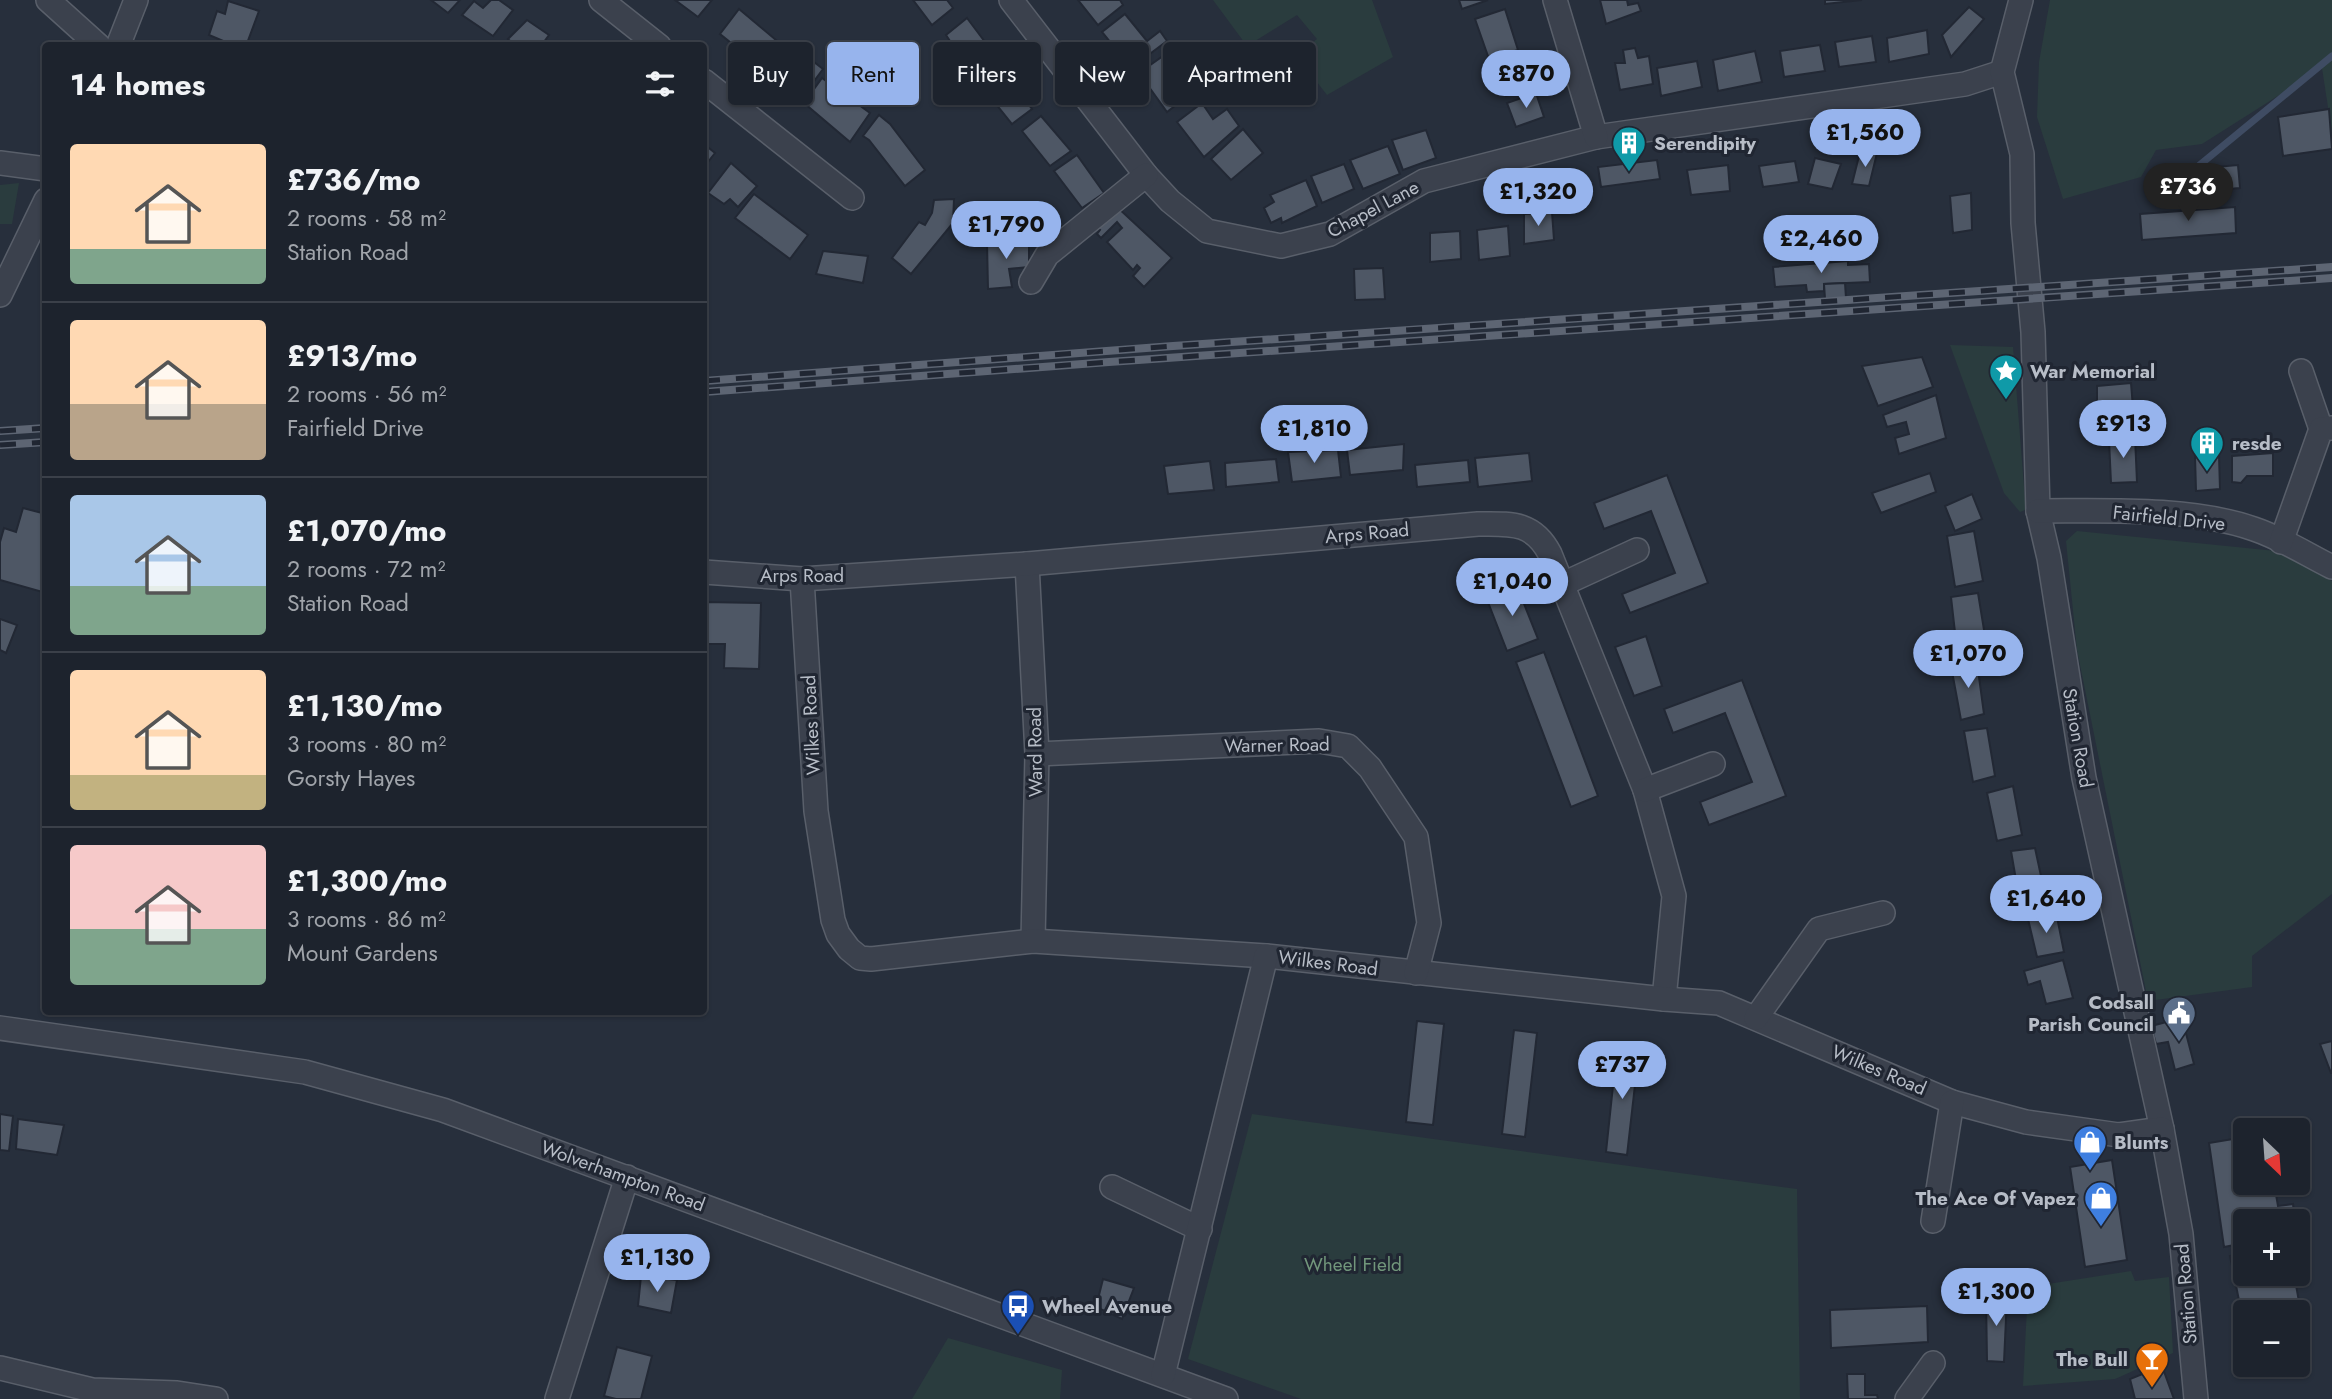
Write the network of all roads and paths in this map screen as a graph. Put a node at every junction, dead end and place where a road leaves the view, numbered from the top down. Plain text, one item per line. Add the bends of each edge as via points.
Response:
1 (48, 0) edge
2 (136, 0) edge
3 (601, 0) edge
4 (1011, 0) edge
5 (1555, 0) edge
6 (2021, 0) edge
7 (95, 42) edge
8 (120, 42) edge
9 (654, 42) edge
10 (2002, 72) junction
11 (707, 83) edge
12 (1596, 137) junction
13 (0, 163) edge
14 (42, 168) edge
15 (1146, 175) junction
16 (852, 198) dead end
17 (42, 208) edge
18 (1031, 282) dead end
19 (0, 295) edge
20 (2301, 371) dead end
21 (2326, 429) edge
22 (2038, 511) junction
23 (2281, 542) junction
24 (1637, 550) dead end
25 (1027, 564) junction
26 (2332, 567) edge
27 (707, 572) edge
28 (803, 579) junction
29 (1563, 584) junction
30 (1037, 754) junction
31 (1713, 764) dead end
32 (1645, 790) junction
33 (1884, 913) dead end
34 (1033, 941) junction
35 (1265, 956) junction
36 (1416, 973) junction
37 (1664, 999) junction
38 (1756, 1018) junction
39 (0, 1028) edge
40 (1952, 1102) junction
41 (2162, 1129) junction
42 (627, 1177) junction
43 (1112, 1187) dead end
44 (1933, 1221) dead end
45 (1200, 1228) junction
46 (1933, 1363) dead end
47 (0, 1368) edge
48 (1163, 1375) junction
49 (92, 1394) edge
50 (216, 1399) edge
51 (557, 1399) edge
52 (1226, 1399) edge
53 (1907, 1399) edge
54 (2196, 1399) edge

1 - 7 street
2 - 8 street
3 - 9 street
4 - 15 street, Chapel Lane
5 - 12 street
6 - 10 street
10 - 12 street, Chapel Lane via 1965,84
10 - 22 street, Station Road via 2022,154
11 - 16 street
12 - 15 street, Chapel Lane via 1424,181 1330,234 1281,246 1207,231
13 - 14 street
15 - 18 street via 1047,255
17 - 19 street
20 - 21 street
21 - 23 street
22 - 23 street, Fairfield Drive via 2206,518 2253,529
22 - 41 street, Station Road via 2084,778
23 - 26 street, Fairfield Drive
24 - 29 street
25 - 28 street, Arps Road
25 - 29 street, Arps Road via 1478,524 1520,525 1543,539
25 - 30 street, Ward Road
27 - 28 street, Arps Road
28 - 34 street, Wilkes Road via 816,811 833,920 843,942 860,958 872,959
29 - 32 street, Arps Road
30 - 34 street, Ward Road
30 - 36 street, Warner Road via 1319,741 1348,746 1370,768 1416,837 1429,923
31 - 32 street
32 - 37 street, Arps Road via 1674,896
33 - 38 street via 1819,929
34 - 35 street, Wilkes Road
35 - 36 street, Wilkes Road
35 - 45 street
36 - 37 street, Wilkes Road
37 - 38 street, Wilkes Road via 1719,1003
38 - 40 street, Wilkes Road
39 - 42 street, Wolverhampton Road via 304,1072 443,1110
40 - 41 street, Wilkes Road via 2026,1122 2101,1134
40 - 44 street
41 - 54 street, Station Road via 2181,1234
42 - 48 street, Wolverhampton Road
42 - 51 street
43 - 45 street
45 - 48 street
46 - 53 street
47 - 49 street
48 - 52 street, Wolverhampton Road
49 - 50 street via 177,1393

